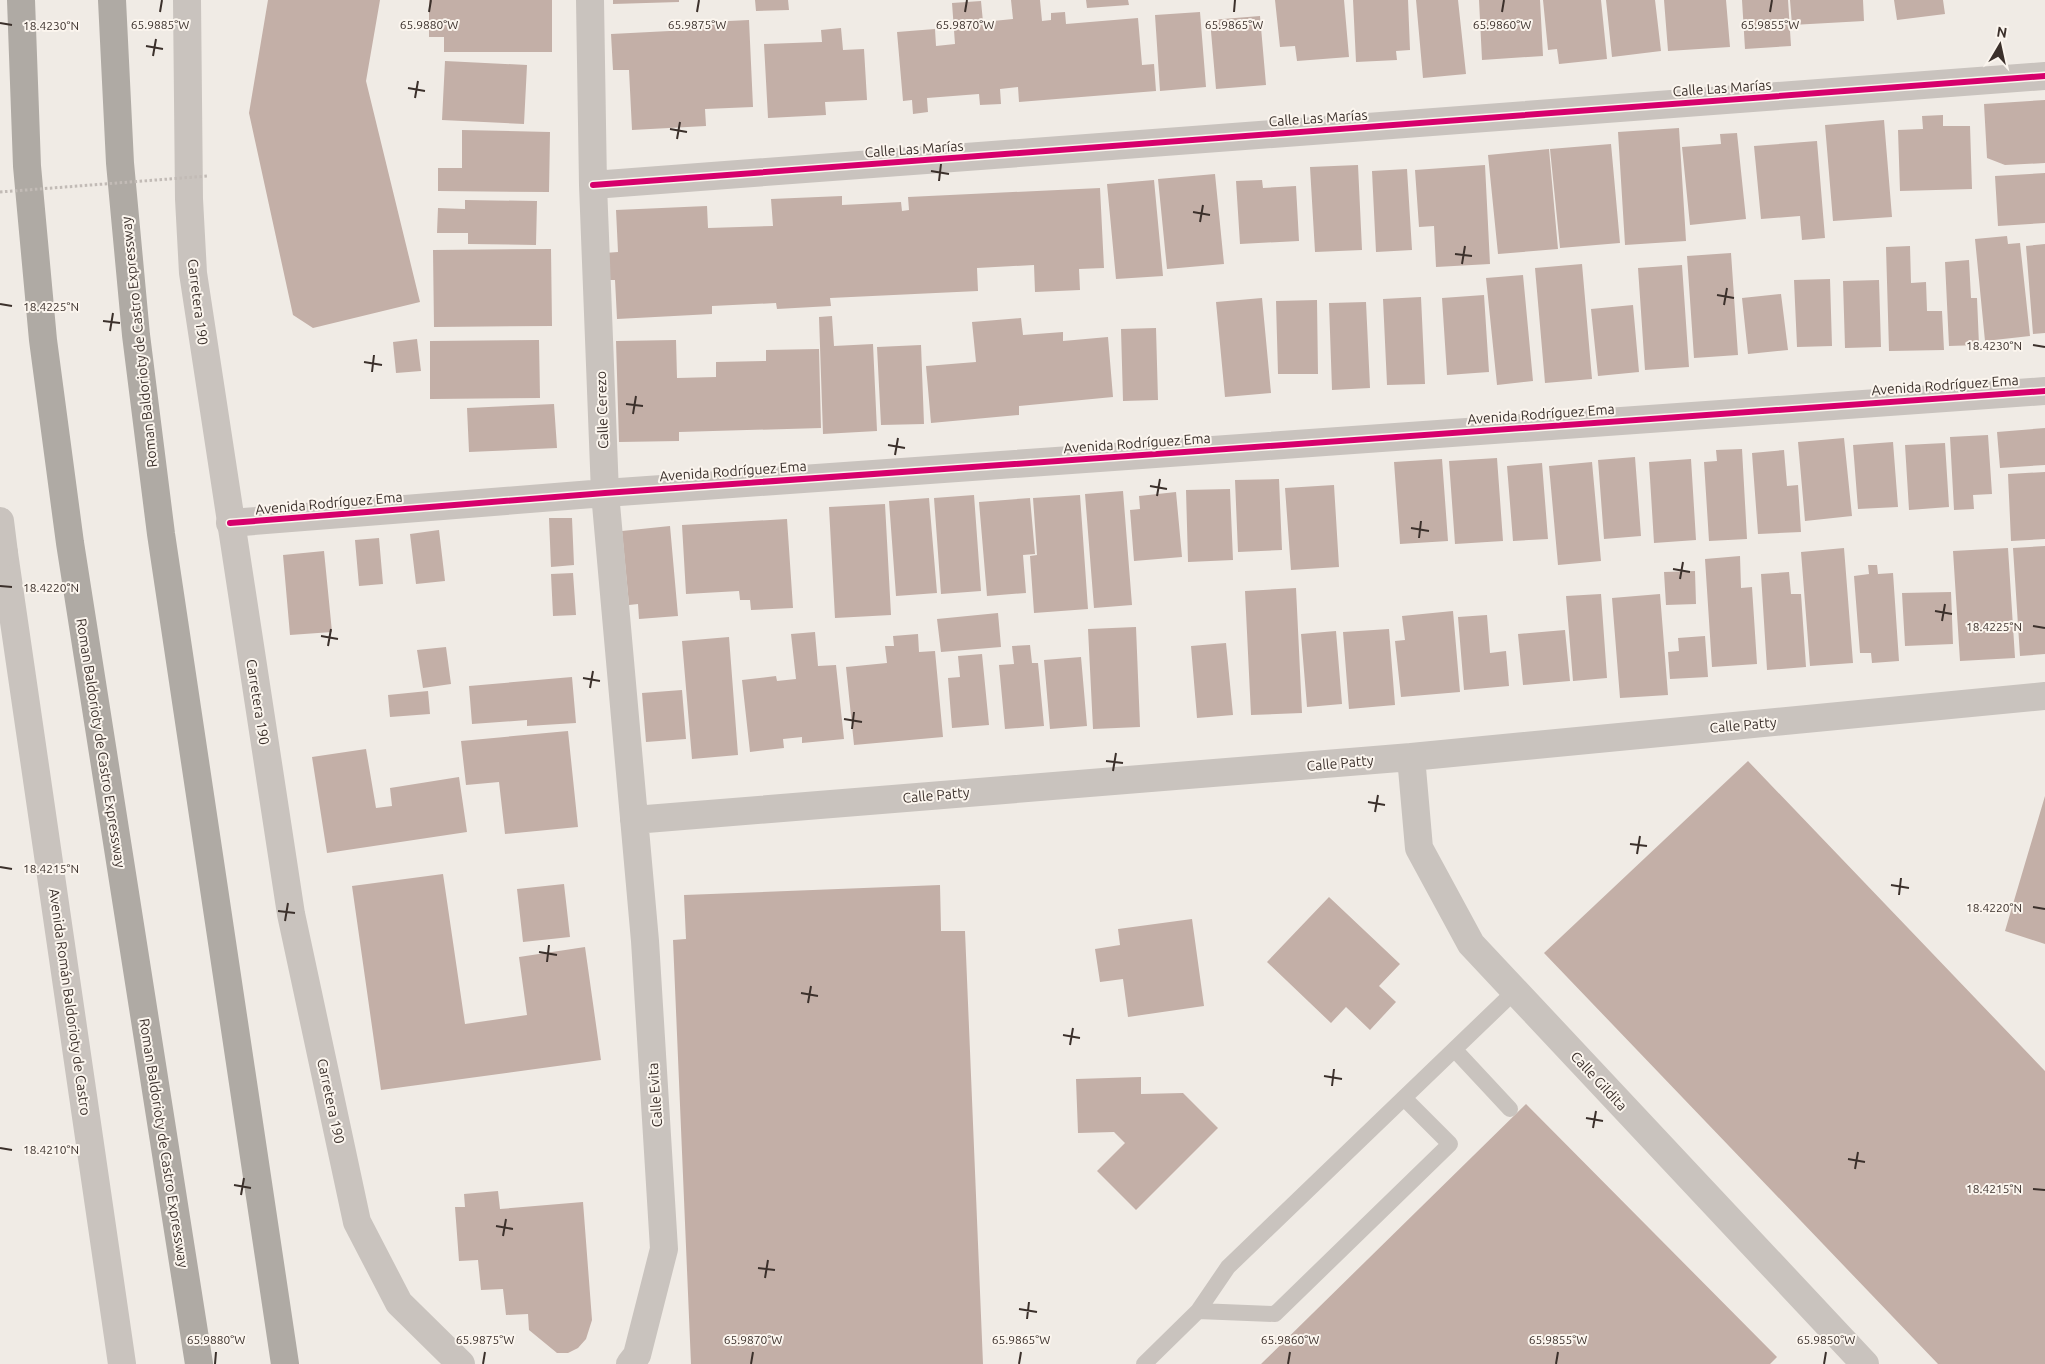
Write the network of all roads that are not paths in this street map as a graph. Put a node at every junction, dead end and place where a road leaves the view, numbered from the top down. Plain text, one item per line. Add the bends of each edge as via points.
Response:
1 (21, 0) edge
2 (112, 0) edge
3 (187, 0) edge
4 (590, 0) edge
5 (2045, 76) edge
6 (593, 185) junction
7 (2045, 391) edge
8 (605, 493) junction
9 (0, 521) edge
10 (230, 523) junction
11 (2, 553) edge
12 (2045, 696) edge
13 (1411, 757) junction
14 (634, 820) junction
15 (1515, 991) junction
16 (1454, 1050) junction
17 (1404, 1098) junction
18 (1510, 1109) dead end
19 (1198, 1311) junction
20 (122, 1364) edge
21 (199, 1364) edge
22 (285, 1364) edge
23 (461, 1364) edge
24 (630, 1364) edge
25 (1144, 1364) edge
26 (1865, 1364) edge

1 - 21 highway, Roman Baldorioty de Castro Expressway via 26,166 44,350 70,543
2 - 22 highway, Roman Baldorioty de Castro Expressway via 120,163 161,534
3 - 10 street, Carretera 190 via 193,273
4 - 6 street, Calle Cerezo
5 - 6 street, Calle Las Marías
6 - 8 street, Calle Cerezo
7 - 8 street, Avenida Rodríguez Ema
8 - 10 street, Avenida Rodríguez Ema
8 - 14 street, Calle Cerezo
9 - 11 street, Avenida Román Baldorioty de Castro
10 - 23 street, Carretera 190 via 291,914 357,1222 399,1303
11 - 20 street, Avenida Román Baldorioty de Castro
12 - 13 street, Calle Patty
13 - 14 street, Calle Patty
13 - 15 street, Calle Gildita via 1419,848 1471,944
14 - 24 street, Calle Evita via 645,941 664,1249 637,1355
15 - 16 lane
15 - 26 street, Calle Gildita
16 - 17 lane
16 - 18 lane
17 - 19 lane via 1228,1267
17 - 19 lane via 1450,1144 1275,1314
19 - 25 lane

